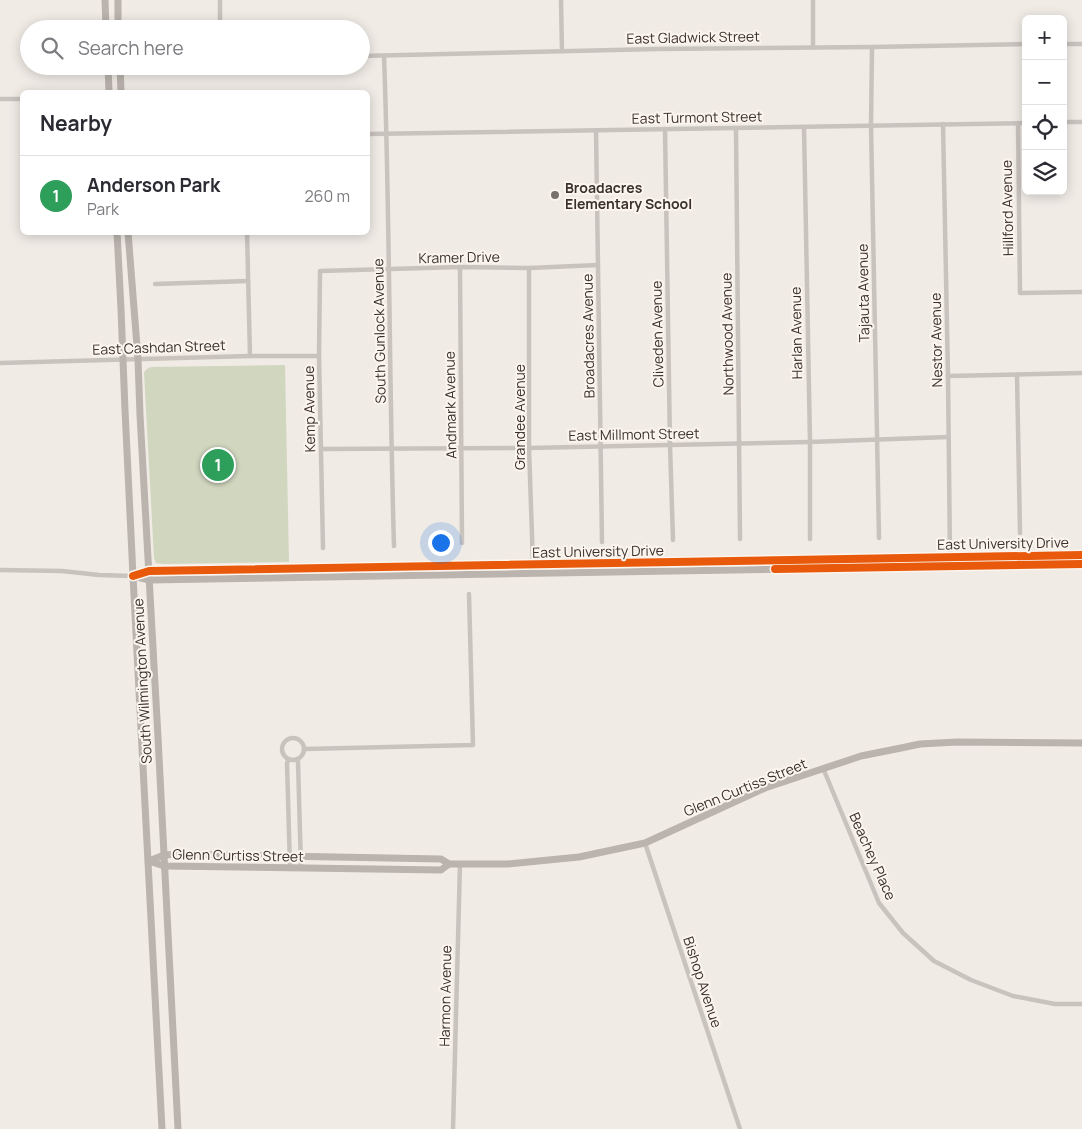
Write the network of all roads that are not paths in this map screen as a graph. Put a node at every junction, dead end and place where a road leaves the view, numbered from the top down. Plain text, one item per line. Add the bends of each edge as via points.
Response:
1 (105, 0) edge
2 (118, 0) edge
3 (220, 0) edge
4 (561, 0) edge
5 (813, 0) edge
6 (106, 20) edge
7 (118, 20) edge
8 (220, 20) edge
9 (1022, 44) edge
10 (1067, 44) edge
11 (1082, 44) edge
12 (813, 47) junction
13 (872, 48) junction
14 (562, 51) junction
15 (370, 56) edge
16 (384, 56) junction
17 (108, 75) edge
18 (120, 75) edge
19 (109, 90) edge
20 (121, 90) edge
21 (0, 99) edge
22 (20, 99) edge
23 (1067, 122) edge
24 (1082, 122) edge
25 (1018, 123) junction
26 (1022, 123) edge
27 (943, 124) junction
28 (871, 125) junction
29 (804, 127) junction
30 (666, 128) junction
31 (736, 129) junction
32 (596, 130) junction
33 (387, 133) junction
34 (370, 134) edge
35 (117, 235) edge
36 (128, 235) edge
37 (247, 235) edge
38 (598, 265) junction
39 (460, 267) junction
40 (529, 268) junction
41 (320, 270) joint
42 (390, 270) junction
43 (248, 281) junction
44 (155, 284) dead end
45 (1082, 292) edge
46 (250, 356) junction
47 (319, 356) junction
48 (138, 359) junction
49 (124, 360) junction
50 (0, 363) edge
51 (1082, 373) edge
52 (1017, 375) junction
53 (948, 376) junction
54 (948, 438) junction
55 (878, 439) junction
56 (810, 442) junction
57 (739, 443) junction
58 (670, 445) junction
59 (601, 446) junction
60 (462, 448) junction
61 (529, 448) junction
62 (321, 449) junction
63 (391, 449) junction
64 (1020, 533) dead end
65 (879, 538) dead end
66 (740, 539) dead end
67 (810, 539) dead end
68 (673, 540) dead end
69 (602, 542) dead end
70 (462, 543) dead end
71 (394, 546) dead end
72 (323, 548) dead end
73 (1082, 555) edge
74 (950, 557) junction
75 (1082, 564) edge
76 (950, 566) junction
77 (533, 569) junction
78 (0, 570) edge
79 (149, 571) junction
80 (133, 576) junction
81 (149, 580) junction
82 (469, 594) dead end
83 (1082, 743) edge
84 (304, 749) junction
85 (288, 758) junction
86 (297, 759) junction
87 (823, 768) junction
88 (645, 843) junction
89 (164, 855) junction
90 (289, 856) junction
91 (301, 857) junction
92 (148, 861) junction
93 (449, 864) junction
94 (460, 864) junction
95 (164, 866) junction
96 (290, 868) junction
97 (301, 868) junction
98 (1082, 1004) edge
99 (162, 1129) edge
100 (178, 1129) edge
101 (453, 1129) edge
102 (740, 1129) edge

1 - 6 street
2 - 7 street
3 - 8 street
4 - 14 street
5 - 12 street
9 - 13 street, East Gladwick Street
10 - 11 street
12 - 13 street, East Gladwick Street
12 - 14 street, East Gladwick Street
13 - 28 street, Tajauta Avenue
14 - 16 street, East Gladwick Street
15 - 16 street, East Gladwick Street
16 - 33 street, South Gunlock Avenue
17 - 19 street
18 - 20 street
21 - 22 street
23 - 24 street
25 - 26 street, East Turmont Street
25 - 27 street, East Turmont Street
25 - 45 street, Hillford Avenue via 1020,293
27 - 28 street, East Turmont Street
27 - 53 street, Nestor Avenue
28 - 29 street, East Turmont Street
28 - 55 street, Tajauta Avenue
29 - 31 street, East Turmont Street
29 - 56 street, Harlan Avenue
30 - 31 street, East Turmont Street
30 - 32 street, East Turmont Street
30 - 58 street, Cliveden Avenue
31 - 57 street, Northwood Avenue
32 - 33 street, East Turmont Street
32 - 38 street, Broadacres Avenue
33 - 34 street, East Turmont Street
33 - 42 street, South Gunlock Avenue
35 - 49 street, South Wilmington Avenue
36 - 48 street, South Wilmington Avenue
37 - 43 street
38 - 40 street, Kramer Drive
38 - 59 street, Broadacres Avenue
39 - 40 street, Kramer Drive
39 - 42 street, Kramer Drive
39 - 60 street, Andmark Avenue
40 - 61 street, Grandee Avenue
41 - 42 street, Kramer Drive
41 - 47 street, Kemp Avenue
42 - 63 street, South Gunlock Avenue
43 - 44 street
43 - 46 street
46 - 47 street, East Cashdan Street
46 - 48 street, East Cashdan Street
47 - 62 street, Kemp Avenue
48 - 49 street, East Cashdan Street
48 - 79 street, South Wilmington Avenue
49 - 50 street, East Cashdan Street
49 - 80 street, South Wilmington Avenue
51 - 52 street
52 - 53 street
52 - 64 street
53 - 54 street, Nestor Avenue
54 - 55 street, East Millmont Street
54 - 74 street, Nestor Avenue
55 - 56 street, East Millmont Street
55 - 65 street, Tajauta Avenue
56 - 57 street, East Millmont Street
56 - 67 street, Harlan Avenue
57 - 58 street, East Millmont Street
57 - 66 street, Northwood Avenue
58 - 59 street, East Millmont Street
58 - 68 street, Cliveden Avenue
59 - 61 street, East Millmont Street
59 - 69 street, Broadacres Avenue
60 - 61 street, East Millmont Street
60 - 63 street, East Millmont Street
60 - 70 street, Andmark Avenue
61 - 77 street, Grandee Avenue
62 - 63 street, East Millmont Street
62 - 72 street, Kemp Avenue
63 - 71 street, South Gunlock Avenue
73 - 74 street, East University Drive
74 - 76 street
74 - 77 street, East University Drive
75 - 76 street, East University Drive
76 - 77 street, East University Drive
77 - 79 street, East University Drive
77 - 81 street, East University Drive
78 - 80 street, East University Drive via 62,570
79 - 80 street, East University Drive
79 - 81 street, South Wilmington Avenue
80 - 81 street, East University Drive
80 - 92 street, South Wilmington Avenue
81 - 89 street, South Wilmington Avenue
82 - 84 street via 473,745
83 - 87 street, Glenn Curtiss Street via 920,744
84 - 85 street via 297,738 285,741 282,748
84 - 86 street
85 - 86 street
85 - 90 street
86 - 91 street
87 - 88 street, Glenn Curtiss Street via 765,788
87 - 98 street, Beachey Place via 879,902 903,933 934,961 971,980 1013,996 1055,1004
88 - 94 street, Glenn Curtiss Street via 579,857 507,864
88 - 102 street, Bishop Avenue
89 - 90 street, Glenn Curtiss Street
89 - 92 street, Glenn Curtiss Street
89 - 95 street, South Wilmington Avenue
90 - 91 street, Glenn Curtiss Street
90 - 96 street
91 - 93 street, Glenn Curtiss Street via 441,859
91 - 97 street
92 - 95 street, Glenn Curtiss Street
92 - 99 street, South Wilmington Avenue
93 - 94 street, Glenn Curtiss Street
93 - 97 street, Glenn Curtiss Street via 441,870
94 - 101 street, Harmon Avenue
95 - 96 street, Glenn Curtiss Street
95 - 100 street, South Wilmington Avenue
96 - 97 street, Glenn Curtiss Street

